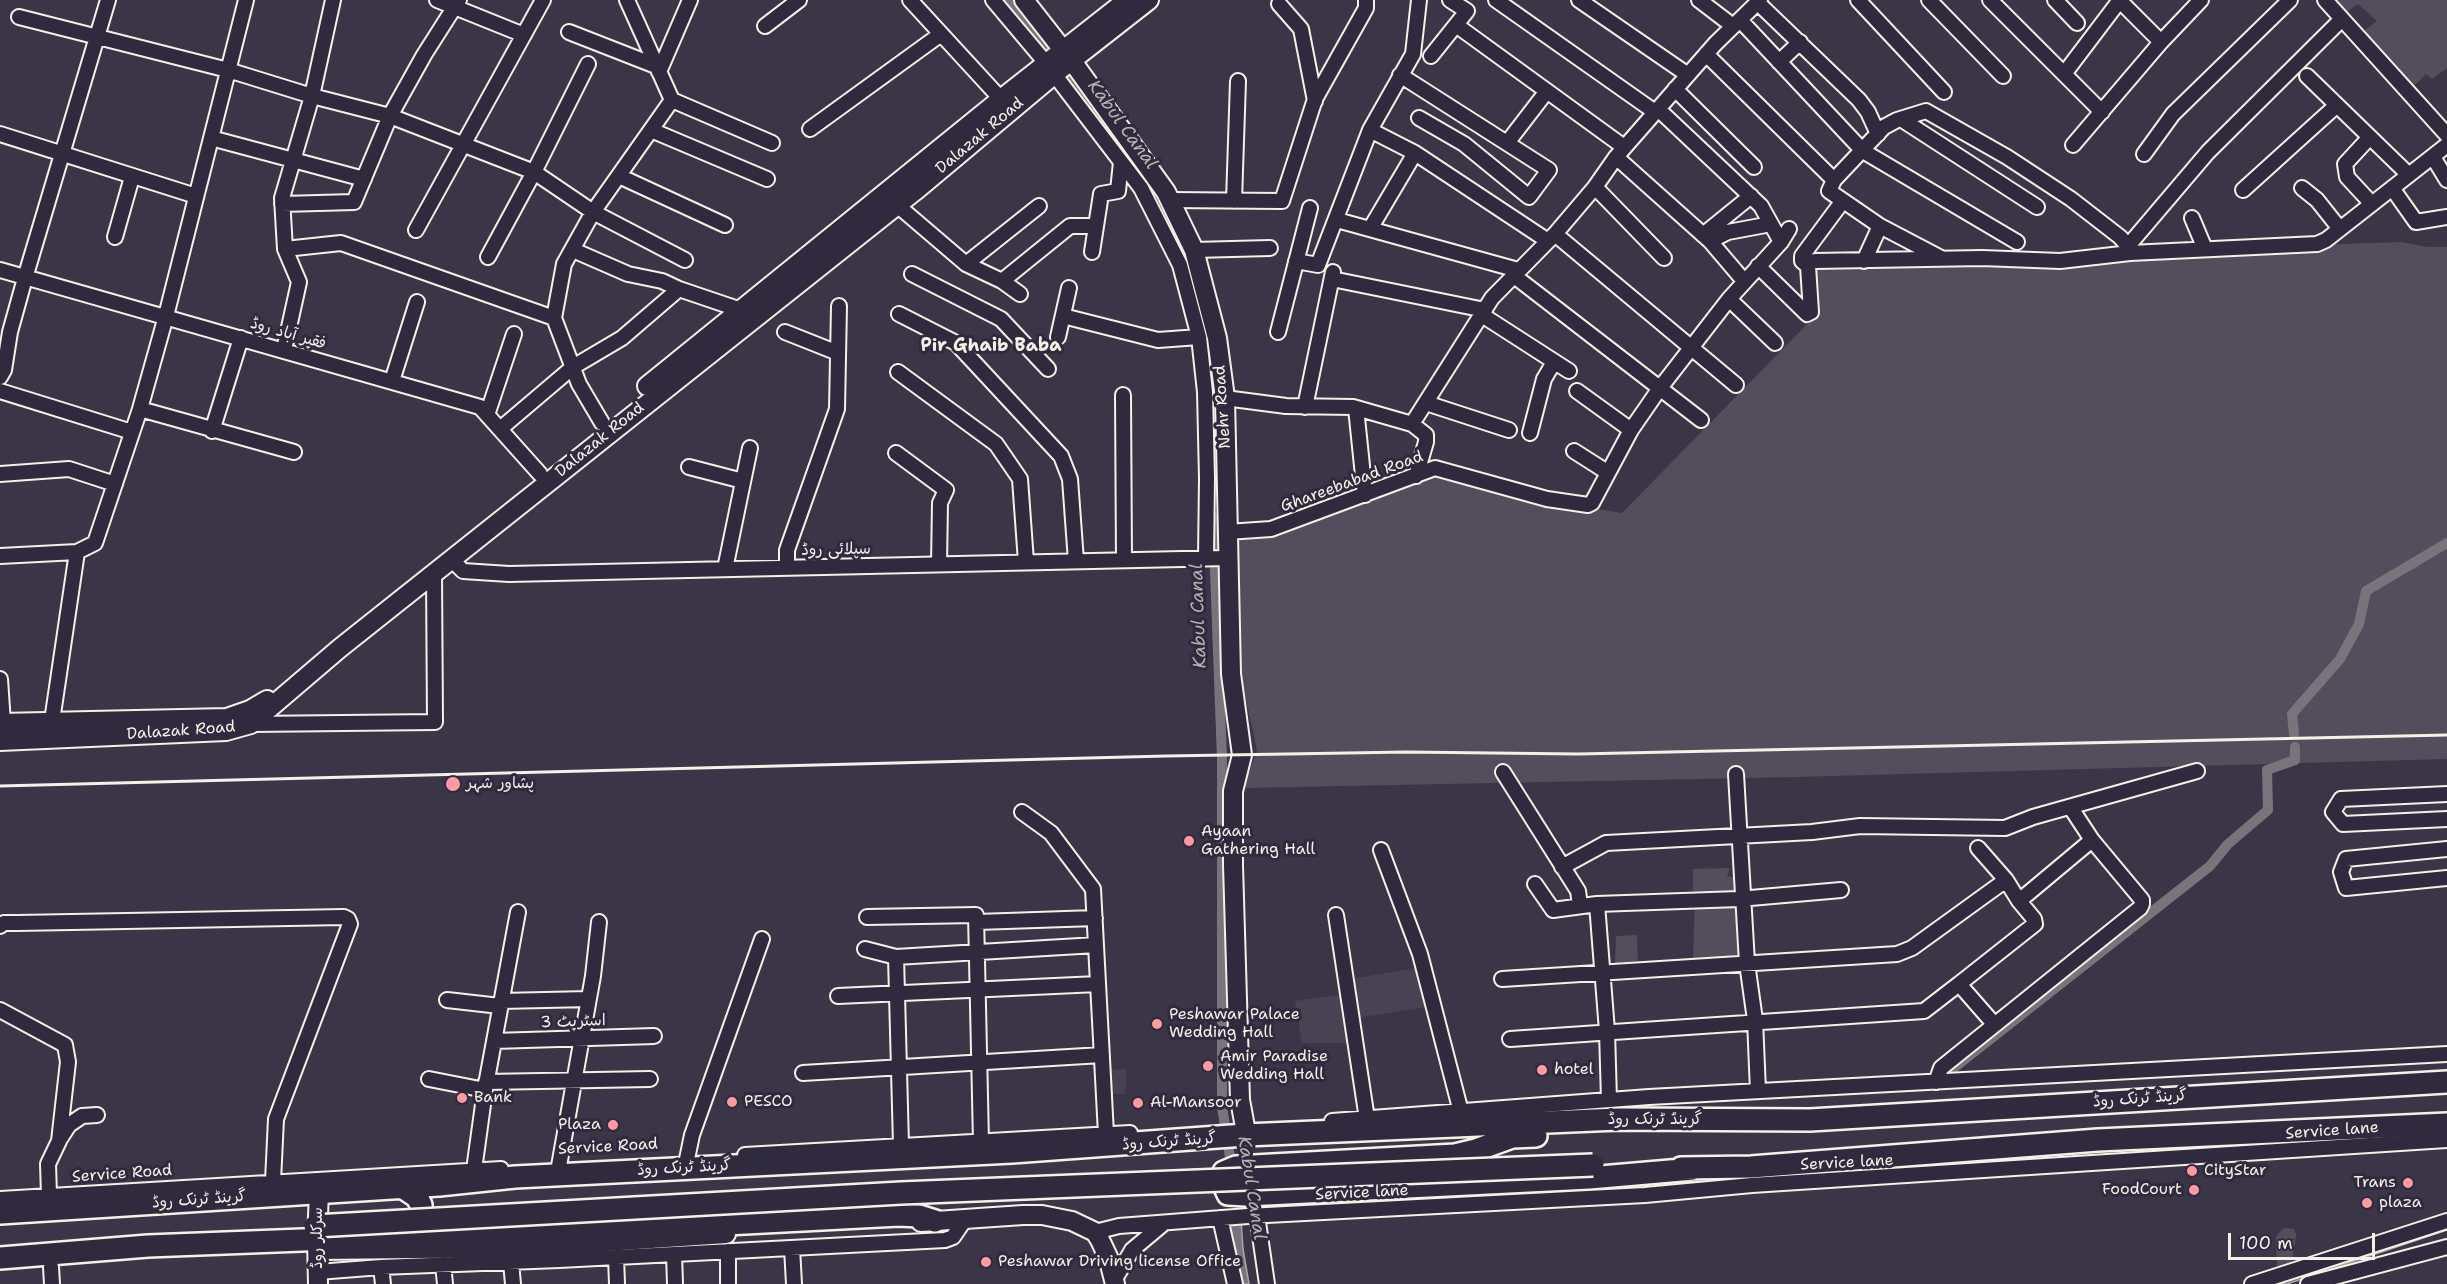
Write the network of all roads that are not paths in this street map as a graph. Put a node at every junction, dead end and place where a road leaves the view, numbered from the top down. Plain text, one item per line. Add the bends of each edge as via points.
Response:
1 (108, 0) edge
2 (246, 0) edge
3 (333, 0) edge
4 (437, 0) edge
5 (543, 0) edge
6 (627, 0) edge
7 (690, 0) edge
8 (799, 0) edge
9 (910, 0) edge
10 (993, 0) edge
11 (1024, 0) edge
12 (1127, 0) edge
13 (1149, 0) edge
14 (1366, 0) edge
15 (1419, 0) edge
16 (1450, 0) edge
17 (1496, 0) edge
18 (1579, 0) edge
19 (1700, 0) edge
20 (1858, 0) edge
21 (1929, 0) edge
22 (1990, 0) edge
23 (2055, 0) edge
24 (2120, 0) edge
25 (2201, 0) edge
26 (2290, 0) edge
27 (1758, 1) edge
28 (2326, 1) edge
29 (457, 3) edge
30 (1278, 6) edge
31 (20, 17) dead end
32 (2342, 19) junction
33 (1736, 23) junction
34 (2078, 23) dead end
35 (1456, 25) junction
36 (765, 26) dead end
37 (569, 32) dead end
38 (941, 34) junction
39 (524, 35) junction
40 (98, 38) junction
41 (1800, 42) junction
42 (2161, 42) junction
43 (1706, 54) junction
44 (1431, 56) dead end
45 (1059, 62) junction
46 (1779, 62) junction
47 (588, 64) dead end
48 (658, 69) junction
49 (228, 70) junction
50 (2064, 74) junction
51 (1400, 75) junction
52 (1688, 75) junction
53 (2003, 76) dead end
54 (2307, 76) dead end
55 (1238, 81) dead end
56 (1675, 89) junction
57 (1547, 91) junction
58 (1944, 92) dead end
59 (312, 96) junction
60 (1001, 99) junction
61 (672, 100) junction
62 (1315, 101) junction
63 (2337, 105) junction
64 (1657, 110) junction
65 (2102, 112) junction
66 (390, 116) junction
67 (1419, 118) dead end
68 (1901, 119) junction
69 (810, 129) dead end
70 (651, 130) junction
71 (1371, 130) junction
72 (0, 134) edge
73 (1878, 134) junction
74 (2447, 135) edge
75 (2370, 136) junction
76 (211, 138) junction
77 (1978, 141) junction
78 (772, 143) dead end
79 (1507, 143) junction
80 (463, 144) junction
81 (2073, 145) dead end
82 (2447, 145) edge
83 (1620, 152) junction
84 (1863, 152) junction
85 (1415, 153) junction
86 (2144, 154) dead end
87 (62, 155) junction
88 (2433, 156) junction
89 (293, 161) junction
90 (1964, 161) junction
91 (1121, 162) junction
92 (1754, 167) dead end
93 (534, 172) junction
94 (2409, 175) junction
95 (619, 176) junction
96 (132, 177) junction
97 (364, 179) junction
98 (767, 179) dead end
99 (1834, 180) junction
100 (2447, 180) edge
101 (1595, 187) junction
102 (2302, 188) dead end
103 (2392, 188) junction
104 (2243, 190) dead end
105 (196, 196) junction
106 (1751, 196) junction
107 (1170, 200) junction
108 (1234, 201) junction
109 (1842, 202) junction
110 (282, 204) junction
111 (2372, 204) junction
112 (897, 205) junction
113 (1039, 206) dead end
114 (2037, 207) dead end
115 (1310, 208) dead end
116 (593, 212) junction
117 (2447, 217) edge
118 (2192, 218) dead end
119 (1337, 220) junction
120 (1771, 224) junction
121 (725, 225) dead end
122 (1096, 226) junction
123 (1880, 226) junction
124 (1371, 229) junction
125 (1789, 229) dead end
126 (2340, 229) junction
127 (416, 230) dead end
128 (115, 237) dead end
129 (1552, 238) junction
130 (1706, 238) junction
131 (1781, 242) junction
132 (2017, 242) dead end
133 (1270, 248) dead end
134 (285, 249) junction
135 (2205, 249) junction
136 (573, 250) junction
137 (1194, 250) junction
138 (2129, 250) junction
139 (1092, 252) dead end
140 (488, 257) dead end
141 (1664, 258) dead end
142 (1942, 259) junction
143 (685, 260) dead end
144 (1296, 261) junction
145 (1864, 261) junction
146 (966, 264) junction
147 (1758, 266) junction
148 (1808, 266) junction
149 (0, 270) edge
150 (1515, 273) junction
151 (912, 274) dead end
152 (25, 278) junction
153 (1002, 281) junction
154 (1744, 281) junction
155 (1069, 288) dead end
156 (679, 289) junction
157 (1020, 294) dead end
158 (1729, 299) junction
159 (417, 302) dead end
160 (839, 306) dead end
161 (1483, 312) junction
162 (899, 314) dead end
163 (742, 315) junction
164 (166, 316) junction
165 (1063, 316) junction
166 (554, 318) junction
167 (5, 330) edge
168 (785, 332) dead end
169 (1278, 332) dead end
170 (514, 334) dead end
171 (1058, 337) dead end
172 (241, 338) junction
173 (1199, 338) junction
174 (1775, 343) dead end
175 (1691, 346) junction
176 (284, 350) junction
177 (838, 353) junction
178 (1554, 362) junction
179 (573, 367) junction
180 (1048, 369) dead end
181 (1569, 371) dead end
182 (898, 372) dead end
183 (0, 377) edge
184 (392, 381) junction
185 (1736, 386) dead end
186 (1660, 388) junction
187 (0, 391) edge
188 (1576, 391) dead end
189 (1123, 395) dead end
190 (1225, 398) junction
191 (1426, 403) junction
192 (1305, 407) junction
193 (1356, 408) junction
194 (140, 409) junction
195 (487, 415) junction
196 (1701, 420) dead end
197 (602, 423) junction
198 (1412, 424) junction
199 (500, 429) junction
200 (1509, 430) dead end
201 (1631, 430) junction
202 (212, 431) junction
203 (132, 432) junction
204 (1530, 433) dead end
205 (588, 442) junction
206 (750, 448) dead end
207 (1574, 451) dead end
208 (294, 452) dead end
209 (896, 453) dead end
210 (688, 467) dead end
211 (1607, 472) junction
212 (0, 474) edge
213 (540, 474) junction
214 (1416, 476) junction
215 (743, 481) junction
216 (115, 483) junction
217 (1365, 495) junction
218 (521, 497) junction
219 (1227, 532) junction
220 (77, 552) junction
221 (0, 556) edge
222 (448, 556) junction
223 (1206, 558) junction
224 (1226, 558) junction
225 (1124, 560) junction
226 (1076, 561) junction
227 (1026, 562) junction
228 (939, 564) junction
229 (787, 567) junction
230 (725, 569) junction
231 (430, 574) junction
232 (0, 679) edge
233 (252, 724) junction
234 (57, 727) junction
235 (1, 729) edge
236 (2197, 771) dead end
237 (1503, 772) dead end
238 (1736, 774) dead end
239 (2447, 794) edge
240 (2071, 808) junction
241 (1022, 812) dead end
242 (2447, 819) edge
243 (1740, 834) junction
244 (2092, 840) junction
245 (1978, 849) dead end
246 (2447, 849) edge
247 (1381, 850) dead end
248 (1562, 867) junction
249 (2447, 878) edge
250 (2006, 880) junction
251 (1535, 884) dead end
252 (1841, 890) dead end
253 (1744, 898) junction
254 (2019, 901) junction
255 (1597, 904) junction
256 (1580, 905) junction
257 (518, 912) dead end
258 (1336, 915) dead end
259 (867, 917) dead end
260 (1095, 918) junction
261 (977, 921) junction
262 (599, 922) dead end
263 (0, 926) edge
264 (762, 939) dead end
265 (1096, 945) junction
266 (865, 949) dead end
267 (978, 952) junction
268 (896, 957) junction
269 (1747, 963) junction
270 (1602, 971) junction
271 (1502, 979) dead end
272 (1098, 984) junction
273 (1959, 984) junction
274 (978, 990) junction
275 (897, 995) junction
276 (838, 996) dead end
277 (589, 999) junction
278 (447, 1000) dead end
279 (500, 1004) junction
280 (0, 1010) edge
281 (1755, 1020) junction
282 (1994, 1024) junction
283 (1607, 1031) junction
284 (654, 1036) dead end
285 (582, 1038) junction
286 (1510, 1039) dead end
287 (494, 1041) junction
288 (2447, 1054) edge
289 (1102, 1055) junction
290 (980, 1064) junction
291 (899, 1068) junction
292 (802, 1073) dead end
293 (429, 1079) dead end
294 (575, 1079) junction
295 (650, 1079) dead end
296 (1936, 1082) junction
297 (2447, 1082) edge
298 (486, 1086) junction
299 (1758, 1091) junction
300 (1609, 1100) junction
301 (1576, 1111) junction
302 (1461, 1112) junction
303 (97, 1115) dead end
304 (1367, 1119) junction
305 (1810, 1120) junction
306 (2447, 1124) edge
307 (1232, 1132) junction
308 (1106, 1134) junction
309 (2098, 1140) junction
310 (2447, 1140) edge
311 (59, 1141) junction
312 (981, 1142) junction
313 (902, 1145) junction
314 (687, 1159) junction
315 (2101, 1164) junction
316 (560, 1166) junction
317 (1693, 1169) junction
318 (474, 1170) junction
319 (1751, 1176) junction
320 (273, 1181) junction
321 (440, 1185) junction
322 (402, 1187) junction
323 (319, 1192) junction
324 (49, 1196) junction
325 (1419, 1196) junction
326 (0, 1199) edge
327 (1316, 1202) junction
328 (0, 1213) edge
329 (1252, 1215) junction
330 (966, 1218) junction
331 (1224, 1218) junction
332 (935, 1221) junction
333 (2447, 1221) edge
334 (1163, 1224) junction
335 (1095, 1232) junction
336 (413, 1238) junction
337 (444, 1238) junction
338 (0, 1245) edge
339 (317, 1245) junction
340 (2447, 1247) edge
341 (792, 1248) junction
342 (728, 1251) junction
343 (674, 1254) junction
344 (616, 1257) junction
345 (0, 1258) edge
346 (511, 1262) junction
347 (443, 1264) junction
348 (51, 1266) dead end
349 (381, 1267) junction
350 (318, 1278) edge
351 (1115, 1282) edge
352 (52, 1284) edge
353 (383, 1284) edge
354 (445, 1284) edge
355 (513, 1284) edge
356 (617, 1284) edge
357 (675, 1284) edge
358 (728, 1284) edge
359 (794, 1284) edge
360 (1235, 1284) edge
361 (1268, 1284) edge
362 (2252, 1284) edge
363 (2308, 1284) edge

1 - 40 street
2 - 49 street
3 - 59 street
4 - 29 street
5 - 39 street
6 - 48 street
7 - 48 street
8 - 36 street
9 - 38 street
10 - 45 street
11 - 45 main road, Nehr Road
12 - 45 main road, Dalazak Road
13 - 45 main road, Dalazak Road
14 - 62 street via 1366,8
15 - 51 street via 1413,54
16 - 35 street via 1467,11
17 - 64 street
18 - 52 street
19 - 33 street
20 - 58 street
21 - 53 street
22 - 50 street
23 - 34 street
24 - 42 street
24 - 50 street
25 - 42 street
26 - 86 street via 2174,114
27 - 33 street
27 - 41 street
28 - 32 street
29 - 39 street
29 - 66 street
30 - 62 street via 1301,29
31 - 40 street
32 - 74 street
32 - 138 street via 2208,152
33 - 43 street
33 - 46 street
35 - 44 street
35 - 57 street
37 - 48 street
38 - 60 street
38 - 69 street
39 - 80 street
40 - 49 street
40 - 87 street
41 - 46 street
41 - 73 street via 1859,100
42 - 65 street
43 - 52 street
43 - 99 street
45 - 60 main road, Dalazak Road
45 - 91 street
45 - 107 main road, Nehr Road
45 - 112 main road, Dalazak Road
46 - 84 street
47 - 93 street
48 - 61 street
49 - 59 street
49 - 76 street
50 - 65 street
51 - 71 street
51 - 79 street
52 - 56 street
54 - 63 street
55 - 108 street
56 - 64 street
56 - 92 street
57 - 79 street
57 - 83 street
59 - 66 street
59 - 89 street
60 - 163 main road, Dalazak Road
61 - 70 street
61 - 78 street
62 - 108 street via 1282,201
63 - 75 street
63 - 104 street
64 - 83 street
64 - 106 street
65 - 81 street
66 - 80 street
66 - 97 street
67 - 79 street via 1464,144 1529,197 1549,170
68 - 73 street
68 - 77 street via 1926,111
68 - 90 street
70 - 95 street
70 - 98 street
71 - 85 street
71 - 119 street
72 - 87 street
73 - 84 street
75 - 94 street
75 - 111 street via 2345,164 2348,177
76 - 89 street
76 - 105 street
77 - 90 street
77 - 138 street via 2071,199
80 - 93 street
80 - 127 street
82 - 88 street
83 - 101 street
83 - 130 street
84 - 99 street
84 - 132 street
85 - 124 street
85 - 129 street
87 - 96 street
87 - 152 street
88 - 94 street
88 - 100 street
89 - 97 street
89 - 110 street
90 - 114 street
91 - 122 street via 1118,191 1101,194
91 - 173 street via 1141,188 1180,265
93 - 116 street
93 - 140 street
94 - 103 street
95 - 116 street
95 - 121 street
96 - 105 street
96 - 128 street
97 - 110 street via 354,202
99 - 109 street via 1829,191
101 - 129 street
101 - 141 street
102 - 126 street
103 - 111 street
103 - 117 street via 2416,222
105 - 164 street
106 - 120 street
106 - 130 street
107 - 108 street
107 - 137 main road, Nehr Road
109 - 123 street
109 - 148 street via 1802,256
110 - 134 street
111 - 126 street
112 - 146 street
112 - 163 main road, Dalazak Road
113 - 146 street
115 - 144 street
116 - 136 street
116 - 143 street
118 - 135 street
119 - 124 street
119 - 144 street via 1318,265
120 - 130 street
120 - 131 street
122 - 139 street
122 - 153 street via 1070,226
123 - 142 street
123 - 145 street
124 - 150 street
125 - 131 street
126 - 135 street via 2317,244
129 - 150 street
129 - 175 street
130 - 154 street
131 - 147 street
133 - 137 street
134 - 166 street via 341,243
134 - 176 street via 299,282
135 - 138 street
136 - 156 street via 628,274 662,280
136 - 166 street via 564,264
137 - 190 main road, Nehr Road via 1215,329
138 - 142 street via 2060,261
142 - 145 street
144 - 169 street
145 - 148 street via 1815,261
146 - 153 street
147 - 148 street via 1807,314 1811,312
147 - 154 street
149 - 152 street, فقیر آباد روڈ
150 - 161 street
150 - 186 street
151 - 180 street via 1001,320
152 - 164 street, فقیر آباد روڈ
152 - 167 street
153 - 157 street
154 - 158 street
155 - 165 street
156 - 163 street
156 - 179 street via 622,338
158 - 174 street
158 - 175 street
159 - 184 street
160 - 177 street
161 - 178 street
161 - 191 street
161 - 192 street via 1333,274
162 - 226 street via 956,344 1061,456 1070,479
163 - 197 main road, Dalazak Road
163 - 205 main road, Dalazak Road
164 - 172 street, فقیر آباد روڈ
164 - 194 street
165 - 171 street
165 - 173 street via 1158,340
166 - 179 street
167 - 183 street via 4,370
168 - 177 street
170 - 195 street
172 - 176 street, فقیر آباد روڈ
172 - 202 street
173 - 223 street via 1205,403
175 - 185 street
175 - 186 street
176 - 184 street, فقیر آباد روڈ
177 - 229 street via 837,409 787,550
178 - 181 street
178 - 204 street via 1544,379
179 - 197 street
179 - 199 street
182 - 227 street via 996,444 1020,479
184 - 195 street, فقیر آباد روڈ via 480,407
186 - 196 street
186 - 201 street
187 - 203 street
188 - 201 street
189 - 225 street
190 - 192 street
190 - 219 main road, Nehr Road
191 - 198 street
191 - 200 street
192 - 193 street
193 - 198 street
193 - 217 street
194 - 202 street
194 - 203 street
195 - 199 street, فقیر آباد روڈ
197 - 205 main road, Dalazak Road
198 - 214 street via 1426,435
199 - 213 street, فقیر آباد روڈ
201 - 211 street
202 - 208 street
203 - 216 street
205 - 213 main road, Dalazak Road
205 - 218 main road, Dalazak Road
206 - 215 street
207 - 211 street
209 - 228 street via 946,490 940,503
210 - 215 street
211 - 214 street, Ghareebabad Road via 1592,503 1580,506 1435,468
212 - 216 street via 69,469
213 - 218 main road, Dalazak Road
214 - 217 street, Ghareebabad Road
215 - 230 street
216 - 220 street via 95,543
217 - 219 street, Ghareebabad Road via 1271,530
218 - 222 main road, Dalazak Road
219 - 224 main road, Nehr Road
220 - 221 street
220 - 234 street
222 - 230 street, سپلائی روڈ via 463,571 509,574
222 - 231 main road, Dalazak Road
223 - 224 street, سپلائی روڈ
223 - 225 street, سپلائی روڈ
224 - 307 main road, Nehr Road via 1231,674 1242,754 1233,791 1240,1100
225 - 226 street, سپلائی روڈ
226 - 227 street, سپلائی روڈ
227 - 228 street, سپلائی روڈ
228 - 229 street, سپلائی روڈ
229 - 230 street, سپلائی روڈ
231 - 233 main road, Dalazak Road
231 - 233 street via 435,722
231 - 234 main road, Dalazak Road via 250,710 227,718
232 - 235 street
233 - 234 main road, Dalazak Road via 226,731
234 - 235 main road, Dalazak Road
236 - 240 street
237 - 248 street
238 - 243 street
239 - 242 street via 2341,799 2333,812 2343,824
240 - 243 street via 2005,828 1860,826
240 - 244 street
241 - 260 street via 1051,833 1093,889
243 - 248 street via 1606,843
243 - 253 street
244 - 254 street
244 - 282 street via 2142,900 2140,908
245 - 250 street
246 - 249 street via 2346,859 2341,872 2346,888
247 - 302 street via 1420,954
248 - 256 street via 1578,891
250 - 254 street
250 - 269 street via 1912,948 1897,954
251 - 256 street via 1553,910
252 - 253 street
253 - 255 street
253 - 269 street
254 - 273 street via 2034,919 2033,927
255 - 256 street
255 - 270 street
257 - 279 street
258 - 304 street
259 - 261 street via 976,915
260 - 261 street
260 - 265 street
261 - 267 street
262 - 277 street
263 - 320 street via 348,919 350,924 276,1119
264 - 314 street via 692,1135
265 - 267 street
265 - 272 street
266 - 268 street
267 - 268 street
267 - 274 street
268 - 275 street
269 - 270 street
269 - 281 street
270 - 271 street
270 - 283 street
272 - 274 street
272 - 289 street
273 - 281 street via 1924,1011
273 - 282 street
274 - 275 street
274 - 290 street
275 - 276 street
275 - 291 street
277 - 279 street
277 - 285 street
278 - 279 street
279 - 287 street
280 - 311 street via 65,1045 68,1062
281 - 283 street
281 - 299 street
282 - 296 street via 1941,1068
283 - 286 street
283 - 300 street
284 - 285 street, اسٹریٹ 3
285 - 287 street, اسٹریٹ 3
285 - 294 street
287 - 298 street
288 - 296 street, Service Road
289 - 290 street
289 - 308 street
290 - 291 street
290 - 312 street
291 - 292 street
291 - 313 street
293 - 298 street
294 - 295 street
294 - 298 street
294 - 316 street
296 - 299 street, Service Road
297 - 305 highway, گرینڈ ٹرنک روڈ
298 - 318 street
299 - 300 street, Service Road
300 - 301 street, Service Road
301 - 302 street, Service Road
301 - 305 highway, گرینڈ ٹرنک روڈ
301 - 307 highway, گرینڈ ٹرنک روڈ
302 - 304 street, Service Road
303 - 311 street via 82,1116 69,1125
304 - 307 street, Service Road
305 - 327 highway via 1734,1132 1512,1137 1455,1155 1258,1165 1236,1167 1222,1176 1225,1191 1234,1195
306 - 309 highway, گرینڈ ٹرنک روڈ
307 - 308 street, Service Road
307 - 321 highway, گرینڈ ٹرنک روڈ via 1012,1152 515,1177
308 - 312 street, Service Road
309 - 315 street
309 - 319 highway, گرینڈ ٹرنک روڈ
310 - 315 street, Service lane
311 - 324 street via 48,1164
312 - 313 street, Service Road
313 - 314 street, Service Road
314 - 316 street, Service Road
315 - 319 street, Service lane
316 - 318 street, Service Road
317 - 319 highway, گرینڈ ٹرنک روڈ
317 - 325 highway
317 - 338 highway, گرینڈ ٹرنک روڈ, bridge via 1593,1165 924,1192
318 - 320 street, Service Road
319 - 325 street, Service lane via 1645,1195
320 - 324 street, Service Road
321 - 322 highway, گرینڈ ٹرنک روڈ
321 - 337 highway via 430,1215 436,1233
322 - 323 highway, گرینڈ ٹرنک روڈ
322 - 336 highway via 417,1197 421,1205 421,1230
323 - 328 highway, گرینڈ ٹرنک روڈ
323 - 339 main road, سرکلر روڈ
324 - 326 street, Service Road
325 - 327 highway
327 - 329 street, Service lane
329 - 331 street, Service lane
329 - 361 street
330 - 332 main road
330 - 335 main road via 1042,1215 1072,1221
330 - 341 street via 953,1237 945,1240
331 - 334 street, Service lane
331 - 360 street
332 - 337 highway via 899,1215
332 - 339 main road via 515,1248
333 - 362 street
334 - 335 street, Service lane via 1119,1226
334 - 351 street via 1132,1250
335 - 351 main road via 1104,1246
336 - 337 highway
336 - 339 highway
339 - 345 highway via 148,1246
339 - 350 main road, سرکلر روڈ
340 - 363 street
341 - 342 street
341 - 359 street
342 - 343 street
342 - 358 street
343 - 344 street
343 - 357 street
344 - 346 street
344 - 356 street
346 - 347 street
346 - 355 street
347 - 349 street
347 - 354 street
348 - 352 street
349 - 350 street
349 - 353 street

